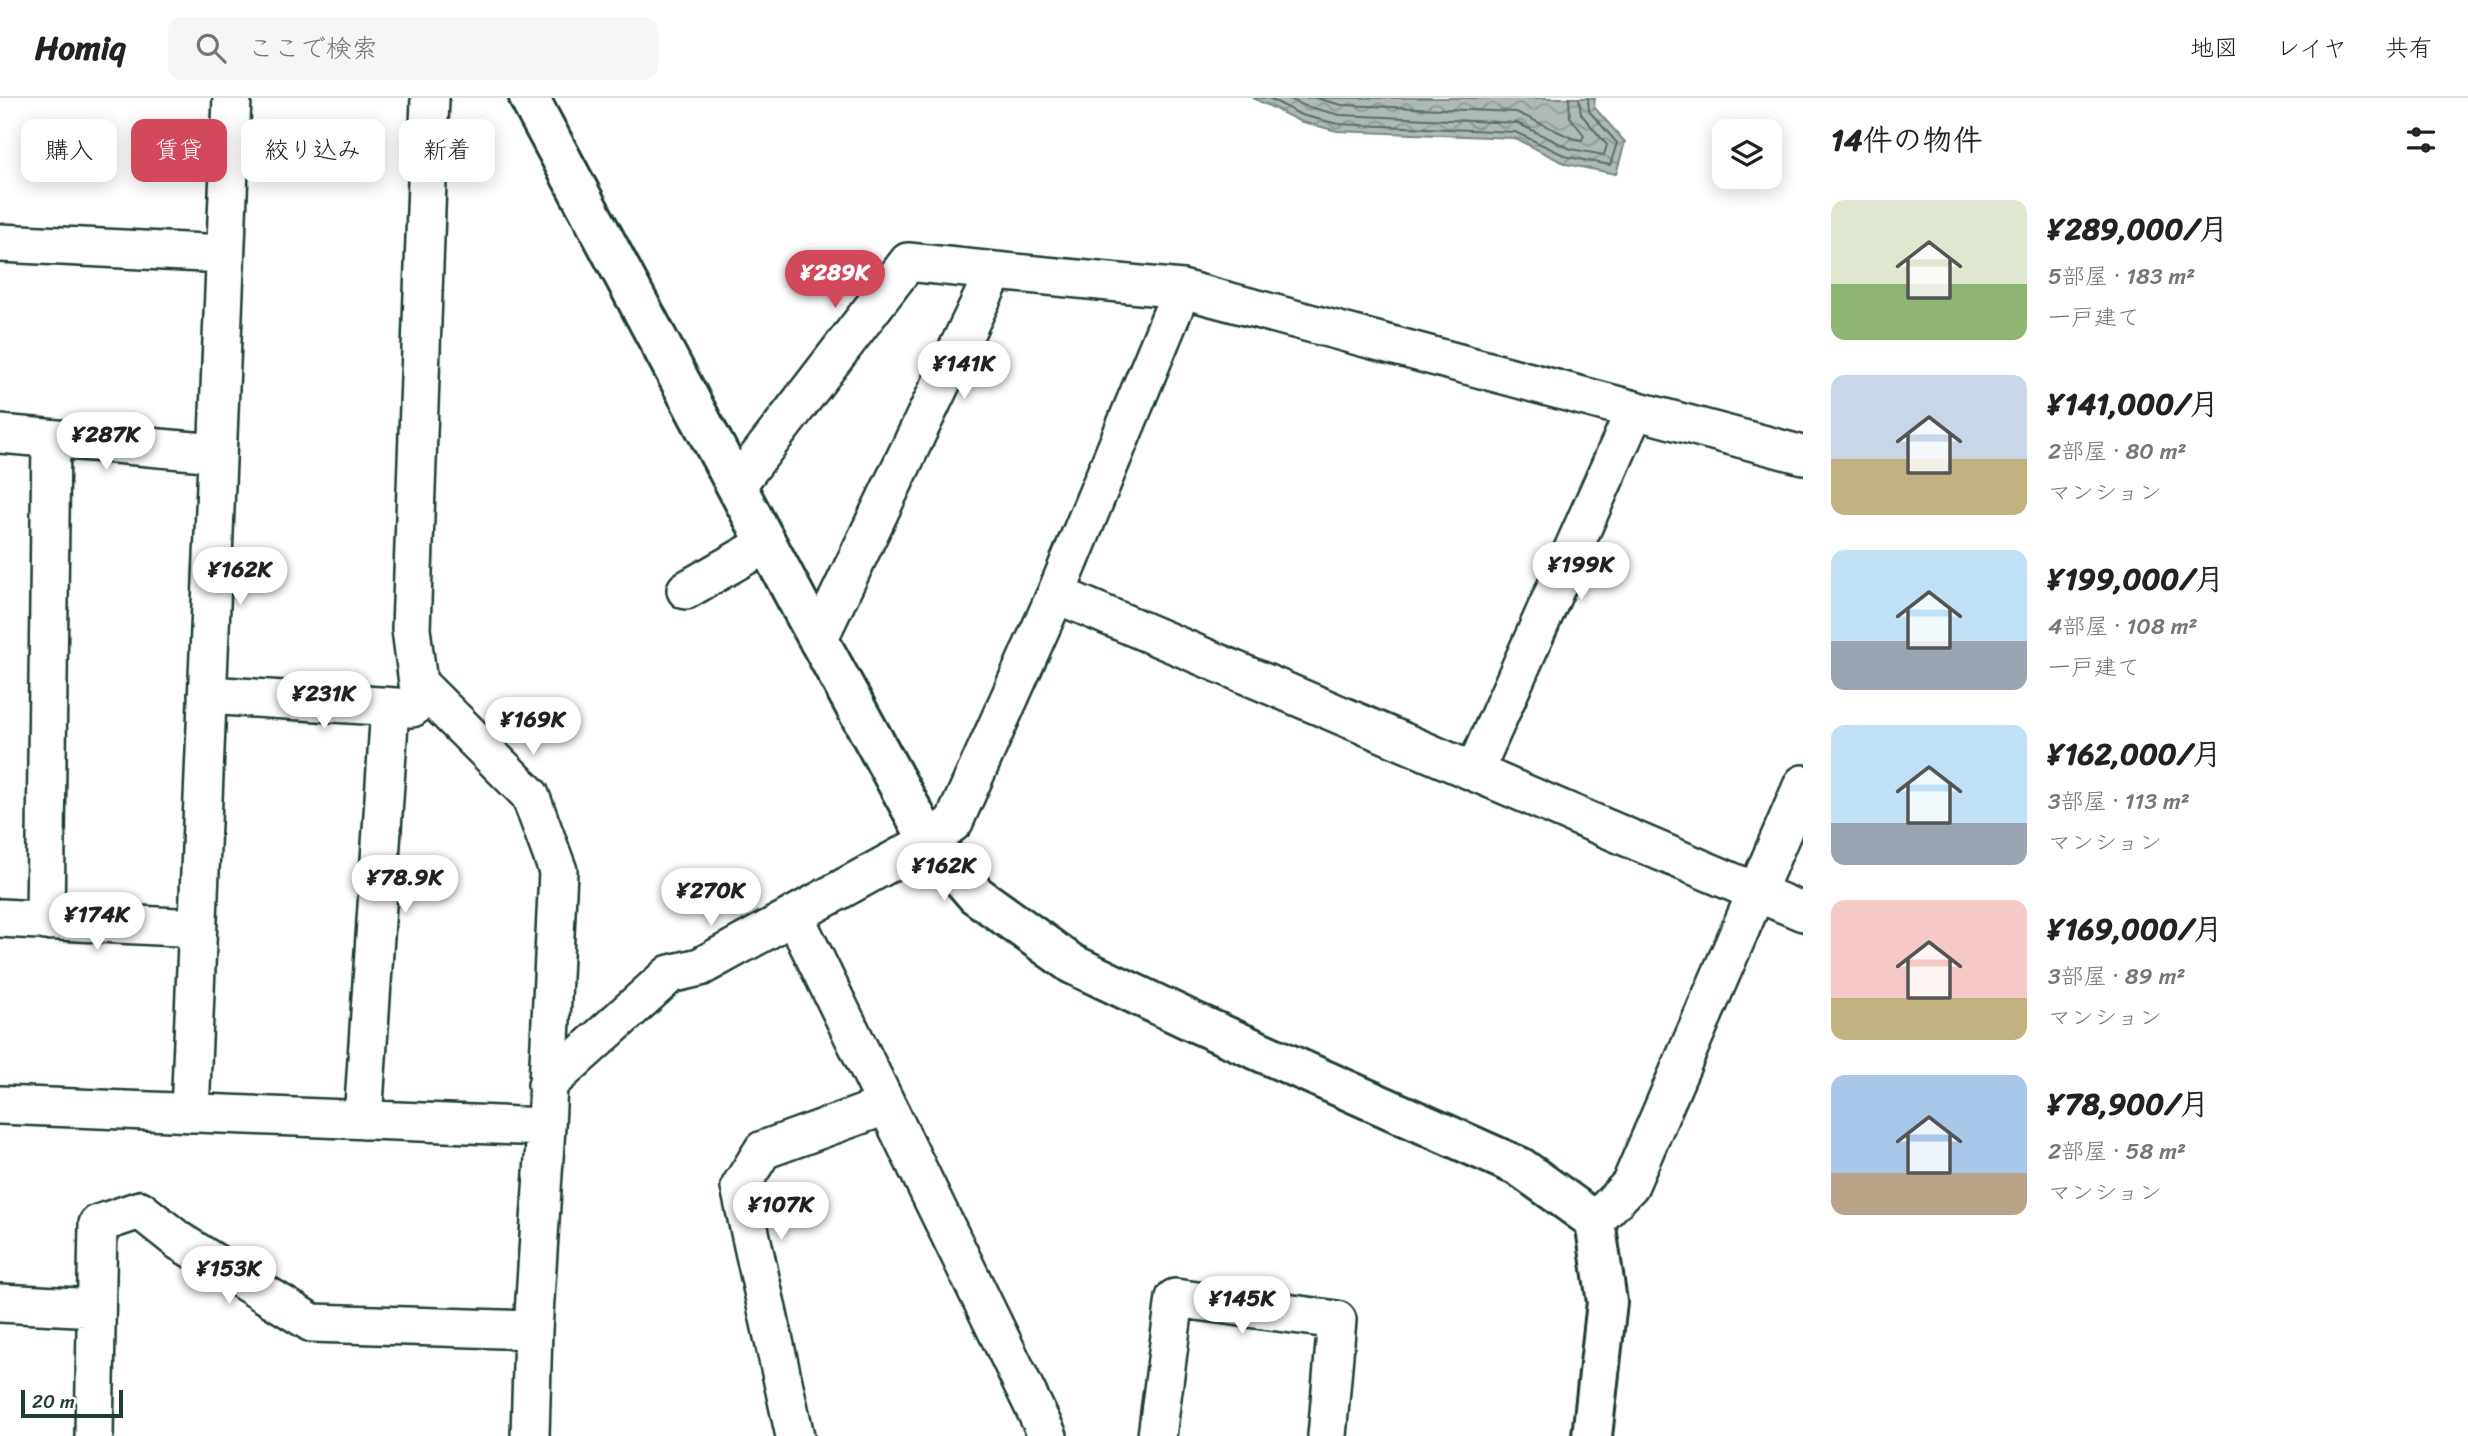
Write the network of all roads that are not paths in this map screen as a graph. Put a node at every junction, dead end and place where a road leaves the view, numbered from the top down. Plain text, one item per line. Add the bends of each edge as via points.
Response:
1 (232, 98) edge
2 (430, 98) edge
3 (529, 98) edge
4 (0, 243) edge
5 (225, 254) junction
6 (995, 271) junction
7 (1182, 289) junction
8 (1635, 410) junction
9 (0, 434) edge
10 (51, 439) junction
11 (217, 453) junction
12 (1803, 455) edge
13 (736, 486) junction
14 (766, 544) junction
15 (686, 590) dead end
16 (1056, 594) junction
17 (818, 639) junction
18 (207, 695) junction
19 (390, 707) junction
20 (445, 710) junction
21 (1474, 772) junction
22 (1803, 784) edge
23 (929, 841) junction
24 (1756, 892) junction
25 (1803, 912) edge
26 (794, 915) junction
27 (0, 918) edge
28 (45, 921) junction
29 (197, 928) junction
30 (547, 1085) junction
31 (0, 1105) edge
32 (885, 1106) junction
33 (190, 1113) junction
34 (363, 1120) junction
35 (545, 1127) junction
36 (1595, 1221) junction
37 (0, 1303) edge
38 (96, 1308) junction
39 (533, 1329) junction
40 (94, 1436) edge
41 (530, 1436) edge
42 (795, 1436) edge
43 (1048, 1436) edge
44 (1157, 1436) edge
45 (1327, 1436) edge
46 (1592, 1436) edge

1 - 5 street
2 - 20 street via 411,629 418,683
3 - 13 street
4 - 5 street
5 - 11 street
6 - 7 street
6 - 13 street via 908,262
6 - 17 street
7 - 8 street
7 - 16 street
8 - 12 street
8 - 21 street
9 - 10 street
10 - 11 street
10 - 28 street
11 - 18 street
13 - 14 street
14 - 15 street
14 - 17 street
16 - 21 street
16 - 23 street via 954,822
17 - 23 street
18 - 19 street
18 - 29 street
19 - 20 street
19 - 34 street
20 - 30 street via 530,795 558,870
21 - 24 street
22 - 24 street
23 - 26 street
23 - 36 street via 976,895 1072,964 1520,1167
24 - 25 street
24 - 36 street via 1630,1185
26 - 30 street via 700,967 670,974
26 - 32 street
27 - 28 street
28 - 29 street
29 - 33 street
30 - 35 street
31 - 33 street
32 - 42 street via 763,1150 740,1187
32 - 43 street
33 - 34 street
34 - 35 street
35 - 39 street
36 - 46 street via 1607,1303
37 - 38 street
38 - 39 street via 98,1224 140,1210 179,1241 312,1323
38 - 40 street
39 - 41 street
44 - 45 street via 1175,1298 1337,1320

